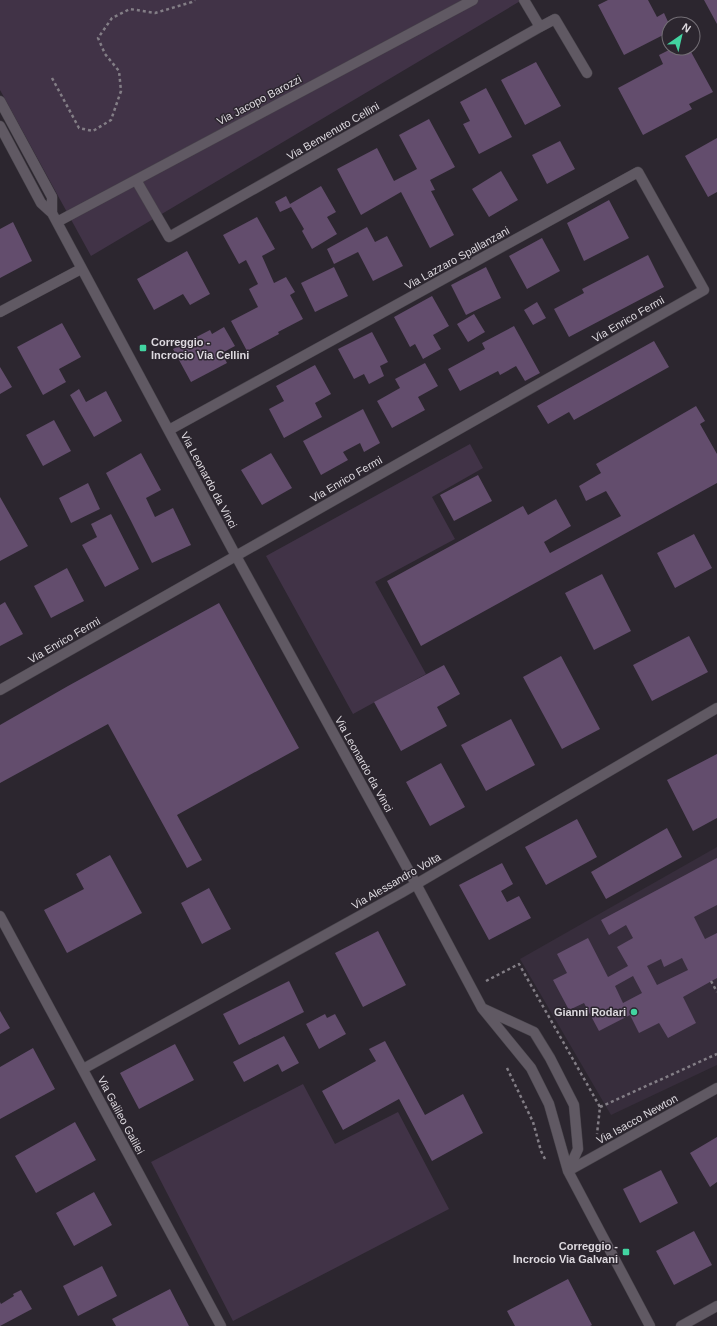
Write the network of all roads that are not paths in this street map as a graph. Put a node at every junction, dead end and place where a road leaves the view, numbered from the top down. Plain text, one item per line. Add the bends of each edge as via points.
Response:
1 (473, 0) edge
2 (524, 0) edge
3 (540, 27) junction
4 (587, 73) dead end
5 (0, 101) edge
6 (0, 126) edge
7 (136, 180) junction
8 (54, 218) junction
9 (81, 269) junction
10 (704, 290) joint
11 (0, 312) edge
12 (169, 430) junction
13 (236, 556) junction
14 (0, 690) edge
15 (717, 708) edge
16 (416, 884) junction
17 (0, 916) edge
18 (482, 1008) junction
19 (83, 1069) junction
20 (717, 1088) edge
21 (568, 1171) junction
22 (717, 1306) edge
23 (221, 1326) edge
24 (650, 1326) edge
25 (681, 1326) edge

1 - 7 street, Via Jacopo Barozzi
2 - 3 street
3 - 4 street via 555,19
3 - 7 street, Via Benvenuto Cellini via 170,237
5 - 8 street, Via Leonardo da Vinci via 52,196
6 - 8 street, Via Leonardo da Vinci via 41,203
7 - 8 street, Via Jacopo Barozzi
8 - 9 street, Via Leonardo da Vinci
9 - 11 street
9 - 12 street, Via Leonardo da Vinci
10 - 12 street, Via Lazzaro Spallanzani via 638,172
10 - 13 street, Via Enrico Fermi
12 - 13 street, Via Leonardo da Vinci
13 - 14 street, Via Enrico Fermi
13 - 16 street, Via Leonardo da Vinci
15 - 16 street, Via Alessandro Volta
16 - 18 street, Via Leonardo da Vinci
16 - 19 street, Via Alessandro Volta
17 - 19 street, Via Galileo Galilei
18 - 21 street, Via Leonardo da Vinci via 531,1068 550,1104
18 - 21 street via 534,1032 550,1058 574,1105 578,1149
19 - 23 street, Via Galileo Galilei
20 - 21 street, Via Isacco Newton
21 - 24 street, Via Leonardo da Vinci
22 - 25 street

